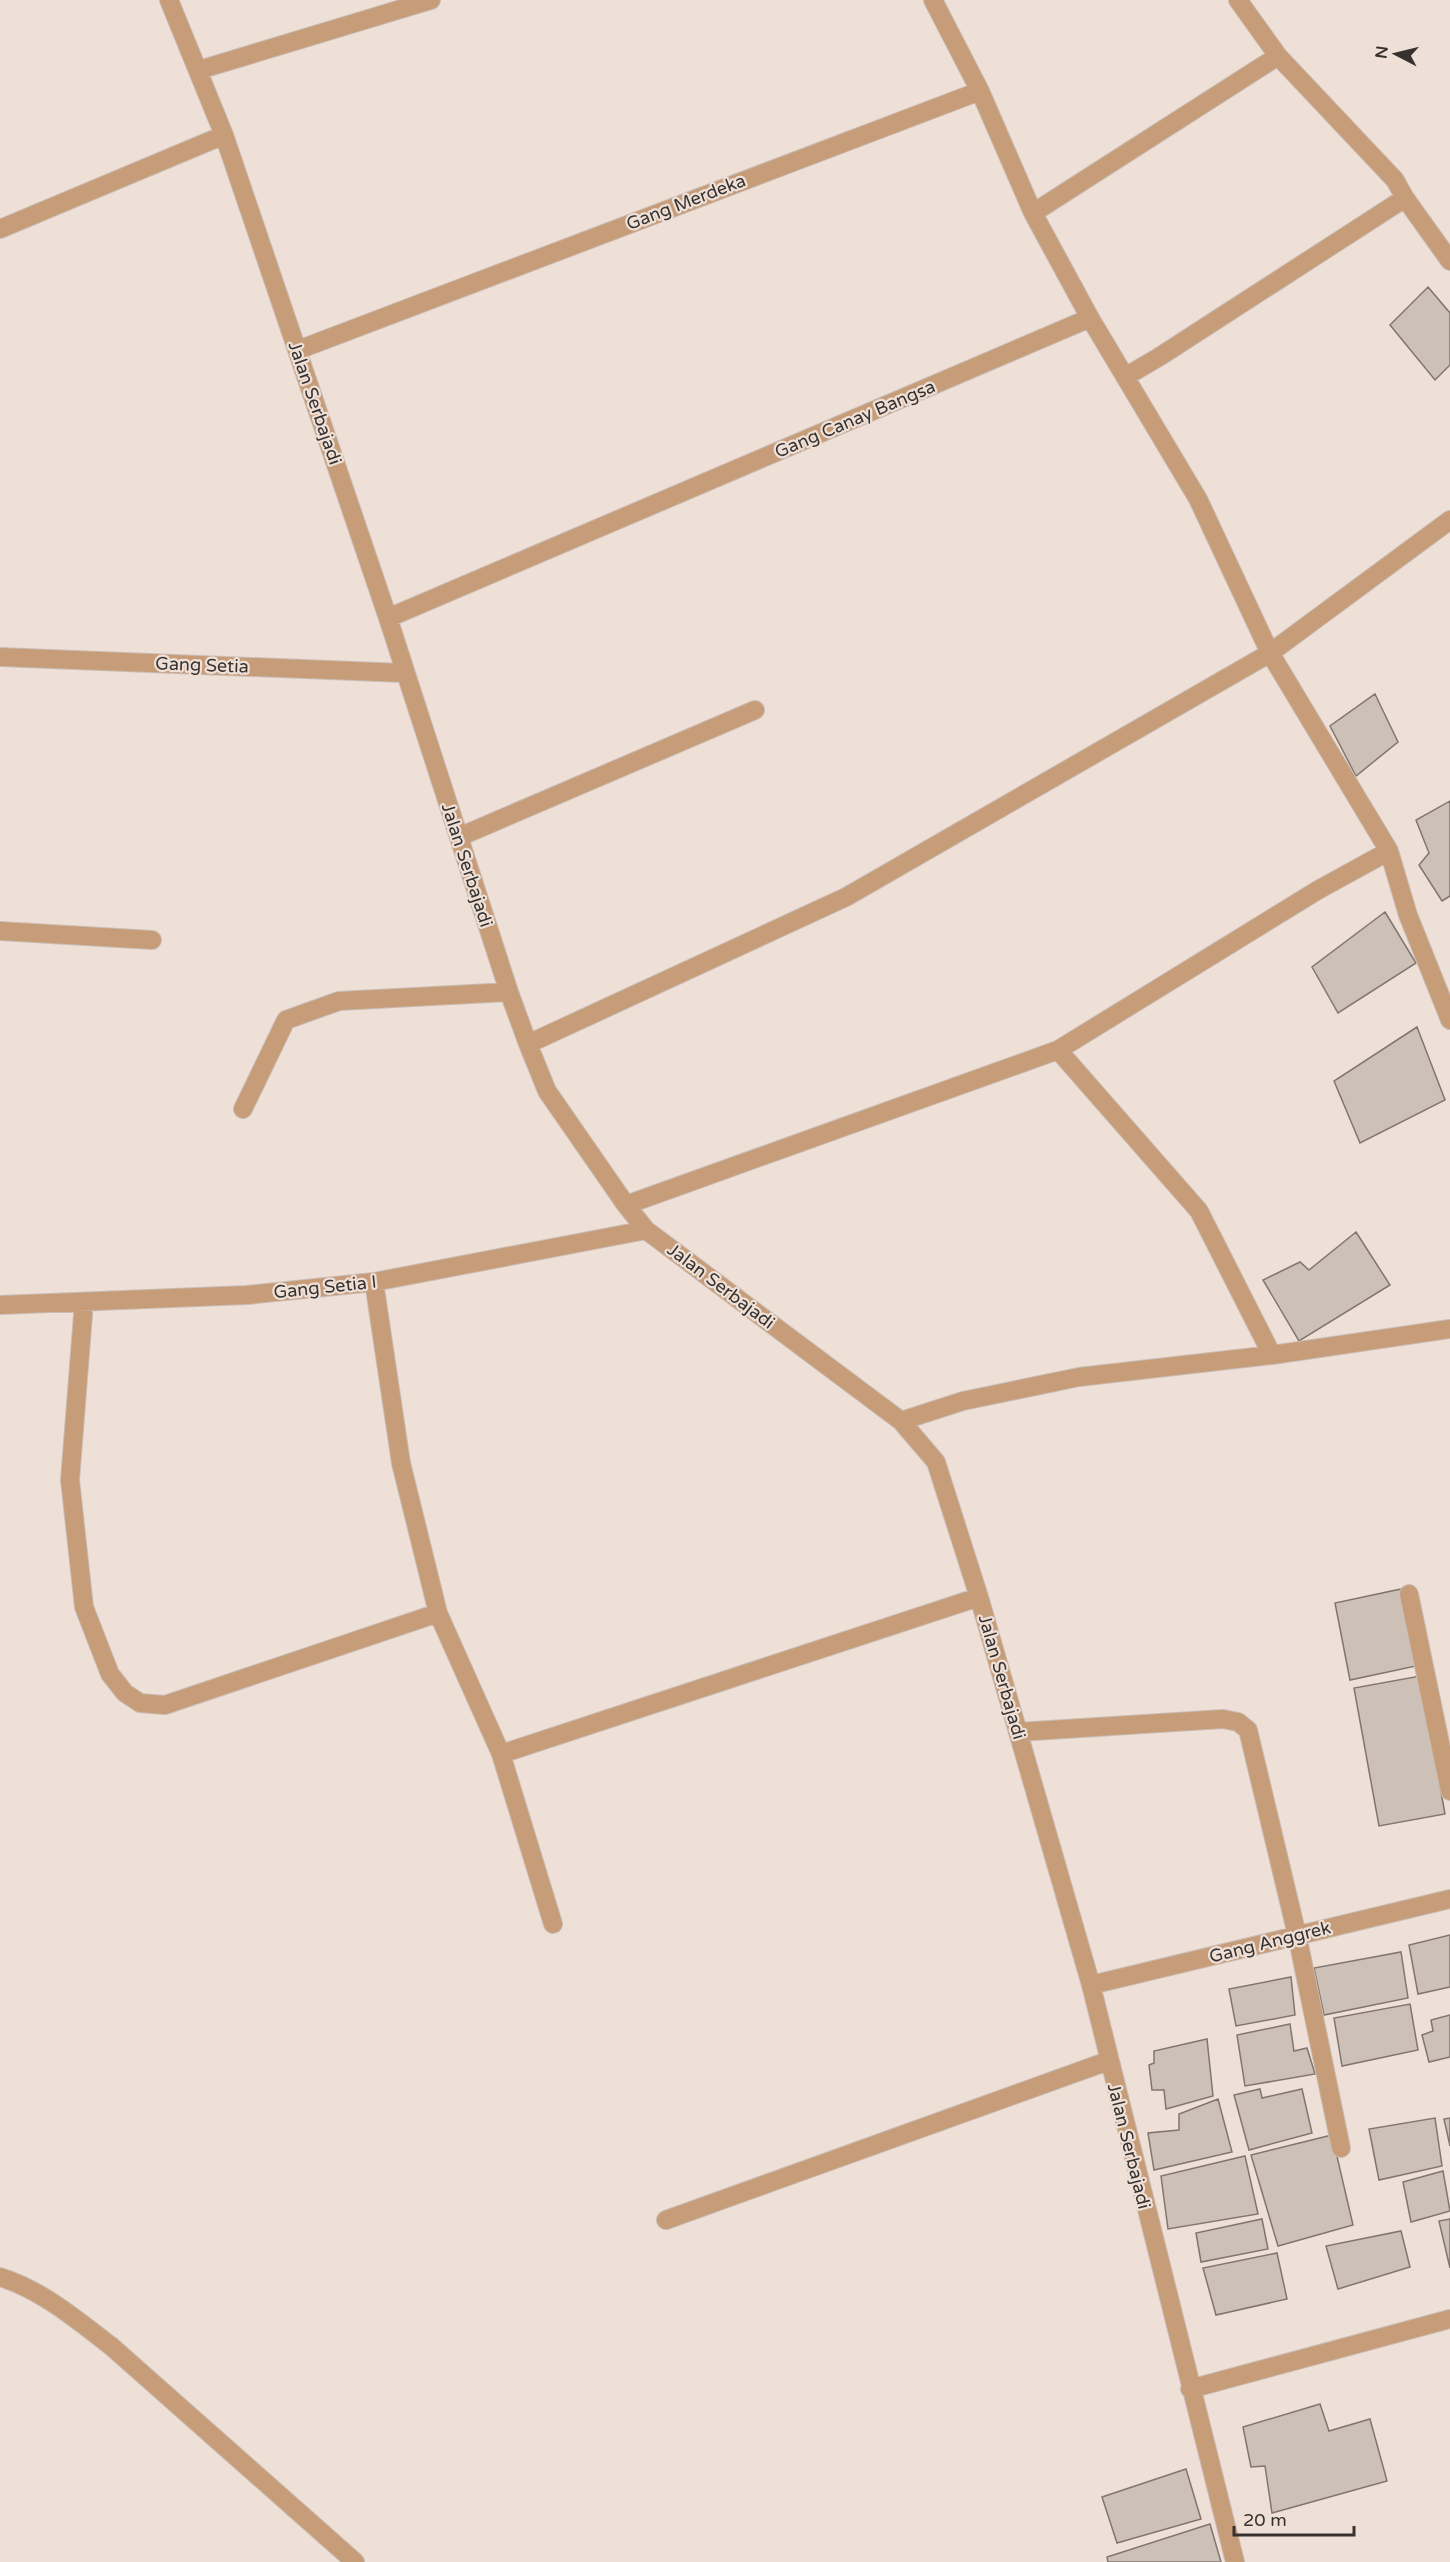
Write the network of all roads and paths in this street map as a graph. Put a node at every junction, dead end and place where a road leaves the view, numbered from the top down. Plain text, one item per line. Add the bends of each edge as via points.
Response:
1 (169, 0) edge
2 (431, 0) edge
3 (933, 0) edge
4 (1238, 0) edge
5 (1278, 56) junction
6 (199, 70) junction
7 (980, 91) junction
8 (224, 135) junction
9 (1405, 198) junction
10 (1033, 213) junction
11 (0, 229) edge
12 (1450, 261) edge
13 (1090, 318) junction
14 (298, 350) junction
15 (1125, 377) junction
16 (1450, 520) edge
17 (388, 618) junction
18 (1270, 653) junction
19 (0, 657) edge
20 (404, 673) junction
21 (755, 710) dead end
22 (459, 837) junction
23 (1389, 851) junction
24 (0, 931) edge
25 (152, 940) dead end
26 (509, 992) junction
27 (1450, 1020) edge
28 (528, 1044) junction
29 (1058, 1050) junction
30 (243, 1109) dead end
31 (626, 1205) junction
32 (646, 1230) junction
33 (374, 1282) junction
34 (84, 1302) junction
35 (0, 1305) edge
36 (1450, 1329) edge
37 (1272, 1355) junction
38 (901, 1421) junction
39 (1409, 1594) dead end
40 (979, 1597) junction
41 (438, 1613) junction
42 (1018, 1732) junction
43 (501, 1754) junction
44 (1450, 1791) edge
45 (1450, 1899) edge
46 (554, 1924) dead end
47 (1297, 1935) junction
48 (1091, 1985) junction
49 (1108, 2061) junction
50 (1341, 2148) dead end
51 (666, 2220) dead end
52 (0, 2277) edge
53 (1450, 2319) edge
54 (1191, 2390) junction
55 (355, 2562) edge
56 (1235, 2562) edge

1 - 6 street, Jalan Serbajadi
2 - 6 street
3 - 7 street
4 - 5 street
5 - 9 street via 1395,180
5 - 10 street
6 - 8 street, Jalan Serbajadi
7 - 10 street
7 - 14 street, Gang Merdeka
8 - 11 street
8 - 14 street, Jalan Serbajadi
9 - 12 street
9 - 15 street
10 - 13 street
13 - 15 street
13 - 17 street, Gang Canay Bangsa
14 - 17 street, Jalan Serbajadi
15 - 18 street via 1198,499
16 - 18 street
17 - 20 street, Jalan Serbajadi
18 - 23 street
18 - 28 street via 846,897
19 - 20 street, Gang Setia
20 - 22 street, Jalan Serbajadi
21 - 22 street
22 - 26 street, Jalan Serbajadi
23 - 27 street via 1408,915
23 - 29 street via 1318,890
24 - 25 street
26 - 28 street, Jalan Serbajadi
26 - 30 street via 339,1001 286,1020
28 - 31 street, Jalan Serbajadi via 547,1091
29 - 31 street
29 - 37 street via 1199,1211
31 - 32 street, Jalan Serbajadi
32 - 33 street, Gang Setia I
32 - 38 street, Jalan Serbajadi
33 - 34 street, Gang Setia I via 247,1295
33 - 41 street via 400,1463
34 - 35 street, Gang Setia I
34 - 41 street via 70,1480 84,1607 110,1674 125,1693 140,1703 165,1705
36 - 37 street
37 - 38 street via 1079,1377 963,1401
38 - 40 street, Jalan Serbajadi via 936,1462
39 - 44 street
40 - 42 street, Jalan Serbajadi
40 - 43 street
41 - 43 street
42 - 47 street via 1223,1719 1238,1722 1248,1730
42 - 48 street, Jalan Serbajadi
43 - 46 street
45 - 47 street, Gang Anggrek
47 - 48 street, Gang Anggrek
47 - 50 street
48 - 49 street, Jalan Serbajadi
49 - 51 street
49 - 54 street, Jalan Serbajadi
52 - 55 street via 19,2283 72,2315 111,2346
53 - 54 street
54 - 56 street, Jalan Serbajadi

